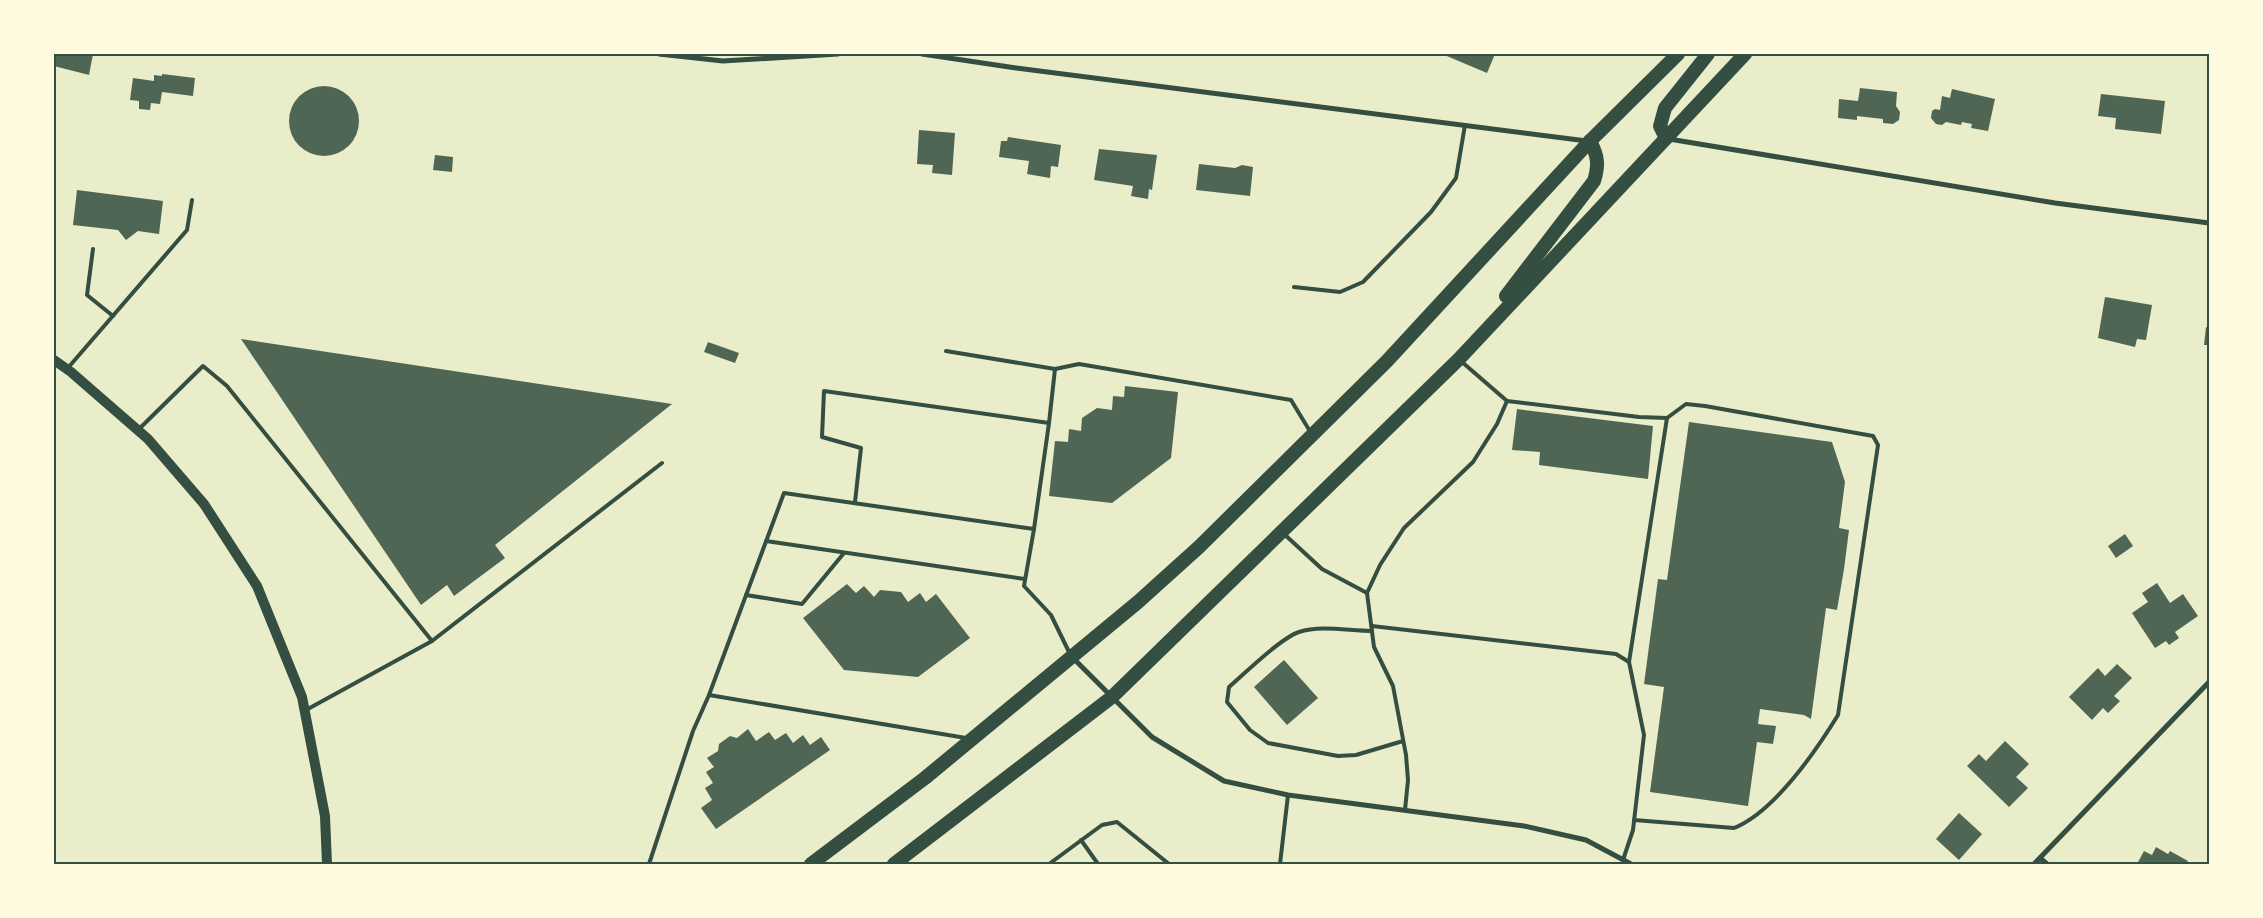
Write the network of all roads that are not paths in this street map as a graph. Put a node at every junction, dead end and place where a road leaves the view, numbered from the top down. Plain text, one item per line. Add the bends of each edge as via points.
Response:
1 (659, 54) edge
2 (838, 54) edge
3 (922, 54) edge
4 (1678, 54) edge
5 (1708, 54) edge
6 (1745, 54) edge
7 (1465, 125) junction
8 (1666, 138) junction
9 (1590, 141) junction
10 (192, 200) dead end
11 (2209, 222) edge
12 (93, 249) dead end
13 (1294, 287) dead end
14 (113, 316) junction
15 (946, 351) dead end
16 (1458, 358) junction
17 (54, 360) edge
18 (67, 369) junction
19 (1056, 369) junction
20 (1508, 401) junction
21 (1666, 418) junction
22 (1049, 423) junction
23 (138, 430) junction
24 (1312, 435) junction
25 (662, 463) dead end
26 (855, 502) junction
27 (1034, 529) junction
28 (1282, 532) junction
29 (766, 541) junction
30 (844, 552) junction
31 (1025, 579) junction
32 (1367, 593) junction
33 (746, 595) junction
34 (1372, 626) junction
35 (1372, 632) junction
36 (432, 641) junction
37 (1071, 656) junction
38 (1629, 662) junction
39 (2209, 682) edge
40 (709, 695) junction
41 (1112, 697) junction
42 (305, 711) junction
43 (972, 739) junction
44 (1403, 741) junction
45 (1288, 795) junction
46 (1405, 810) junction
47 (1634, 820) junction
48 (1081, 840) junction
49 (2040, 858) junction
50 (1623, 860) junction
51 (327, 864) edge
52 (649, 864) edge
53 (811, 864) edge
54 (894, 864) edge
55 (1049, 864) edge
56 (1098, 864) edge
57 (1169, 864) edge
58 (1280, 864) edge
59 (1630, 864) edge
60 (2034, 864) edge
61 (2047, 864) edge

1 - 2 street via 723,62
3 - 7 street
4 - 9 highway
5 - 8 highway via 1665,108 1660,126
6 - 8 highway
7 - 9 street
7 - 13 lane via 1456,178 1431,212 1363,282 1340,292
8 - 11 street via 2055,203
8 - 16 highway
9 - 16 highway via 1597,154 1594,182
9 - 24 highway via 1387,361
10 - 14 lane via 187,230
12 - 14 lane via 87,294
14 - 18 lane
15 - 19 lane
16 - 20 lane
16 - 28 highway
17 - 18 main road
18 - 23 main road
19 - 22 lane
19 - 24 lane via 1079,364 1291,400
20 - 21 lane
20 - 32 lane via 1473,462 1404,528 1380,565
21 - 38 lane
21 - 47 lane via 1686,404 1705,406 1873,436 1878,445 1838,715 1821,743 1799,772 1748,822 1734,828
22 - 26 lane via 824,391 822,437 861,448
22 - 27 lane
23 - 36 lane via 203,366 226,386
23 - 42 main road via 204,504 257,586
24 - 37 highway via 1199,547
25 - 36 lane
26 - 27 lane
26 - 29 lane via 784,493
27 - 31 lane
28 - 32 lane via 1322,569
28 - 41 highway
29 - 30 lane
29 - 33 lane
30 - 31 lane
30 - 33 lane via 802,604
31 - 37 lane via 1024,586 1051,615
32 - 34 lane
33 - 40 lane
34 - 35 lane
34 - 38 lane via 1616,654
35 - 44 lane via 1374,647 1393,686
35 - 44 lane via 1298,632 1229,687 1227,702 1250,730 1268,743 1338,756 1356,755
36 - 42 lane
37 - 41 street
37 - 43 highway
38 - 47 lane via 1644,735
39 - 49 street
40 - 43 lane
40 - 52 lane via 692,731
41 - 45 street via 1152,737 1224,781
41 - 54 highway
42 - 51 main road via 325,816
43 - 53 highway
44 - 46 lane via 1408,780
45 - 46 street
45 - 58 lane
46 - 50 street via 1524,826 1586,840
47 - 50 lane
48 - 55 lane
48 - 56 lane
48 - 57 lane via 1102,825 1117,822
49 - 60 street
49 - 61 street
50 - 59 street

